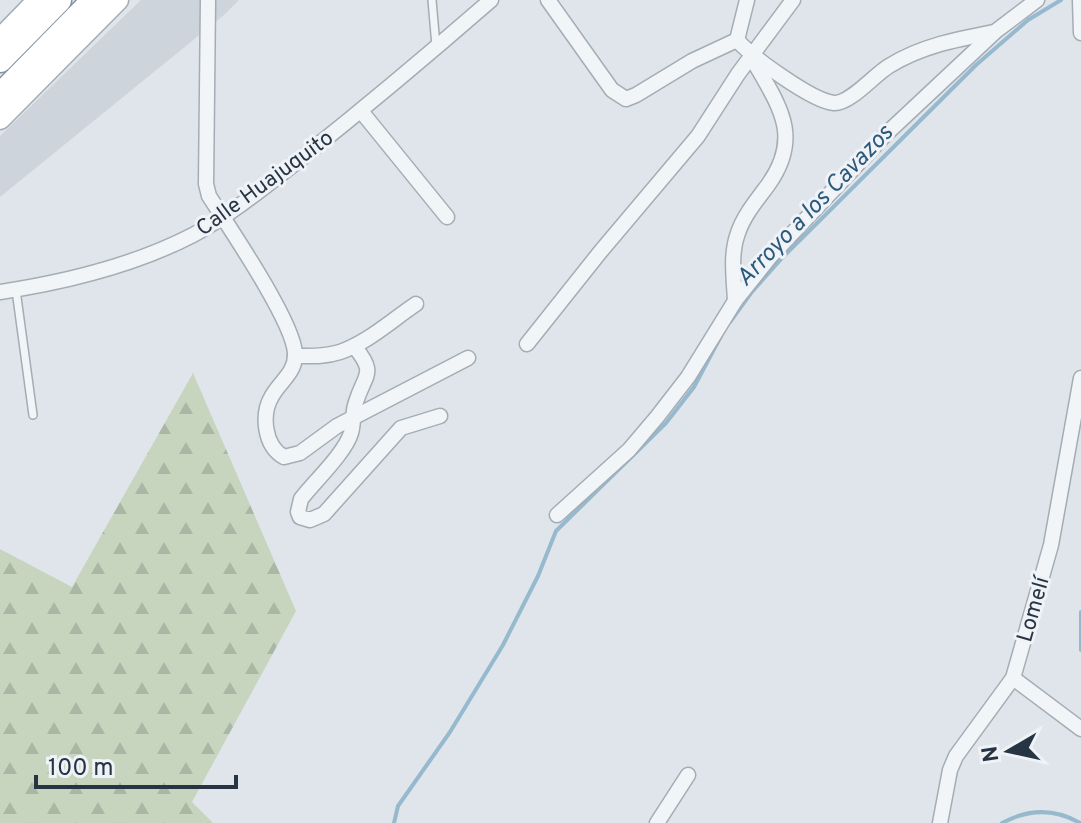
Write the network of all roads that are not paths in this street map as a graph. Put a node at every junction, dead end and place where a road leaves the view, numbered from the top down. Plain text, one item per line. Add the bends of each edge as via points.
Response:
1 (38, 0) edge
2 (59, 0) edge
3 (94, 0) edge
4 (118, 0) edge
5 (208, 0) edge
6 (432, 0) edge
7 (491, 0) edge
8 (548, 0) edge
9 (747, 0) edge
10 (793, 0) edge
11 (1037, 0) edge
12 (1080, 0) edge
13 (996, 31) junction
14 (1081, 33) edge
15 (0, 39) edge
16 (737, 40) junction
17 (436, 47) junction
18 (751, 56) junction
19 (0, 60) edge
20 (0, 96) edge
21 (361, 111) junction
22 (0, 119) edge
23 (222, 217) junction
24 (447, 217) dead end
25 (16, 290) junction
26 (0, 292) edge
27 (735, 301) junction
28 (416, 304) dead end
29 (527, 344) dead end
30 (354, 346) junction
31 (295, 356) junction
32 (468, 358) dead end
33 (1081, 378) edge
34 (33, 415) dead end
35 (440, 416) dead end
36 (354, 418) junction
37 (557, 515) dead end
38 (1013, 678) junction
39 (1081, 729) edge
40 (688, 775) dead end
41 (657, 823) edge
42 (940, 823) edge

1 - 15 main road
2 - 19 highway
3 - 20 highway
4 - 22 main road
5 - 23 street via 206,184
6 - 17 lane
7 - 17 street, Calle Huajuquito
8 - 16 street via 612,90 626,99
9 - 16 street
10 - 18 street
11 - 13 street
12 - 14 street
13 - 18 street via 920,51 836,103
13 - 27 street via 885,135
16 - 18 street
17 - 21 street, Calle Huajuquito
18 - 27 street via 781,110 787,141 779,170 737,235
18 - 29 street via 698,136
21 - 23 street, Calle Huajuquito
21 - 24 street
23 - 25 street, Calle Huajuquito via 164,249 78,277
23 - 31 street via 282,318
25 - 26 street, Calle Huajuquito
25 - 34 lane
27 - 37 street via 657,417
28 - 30 street
30 - 31 street via 324,356
30 - 36 street via 369,370
31 - 36 street via 294,366 268,404 267,433 278,453 300,453
32 - 36 street
33 - 38 street, Lomelí via 1051,545
35 - 36 street via 401,428 324,514 304,520 298,512 301,499 348,441
38 - 39 street
38 - 42 street, Lomelí via 956,756
40 - 41 street

